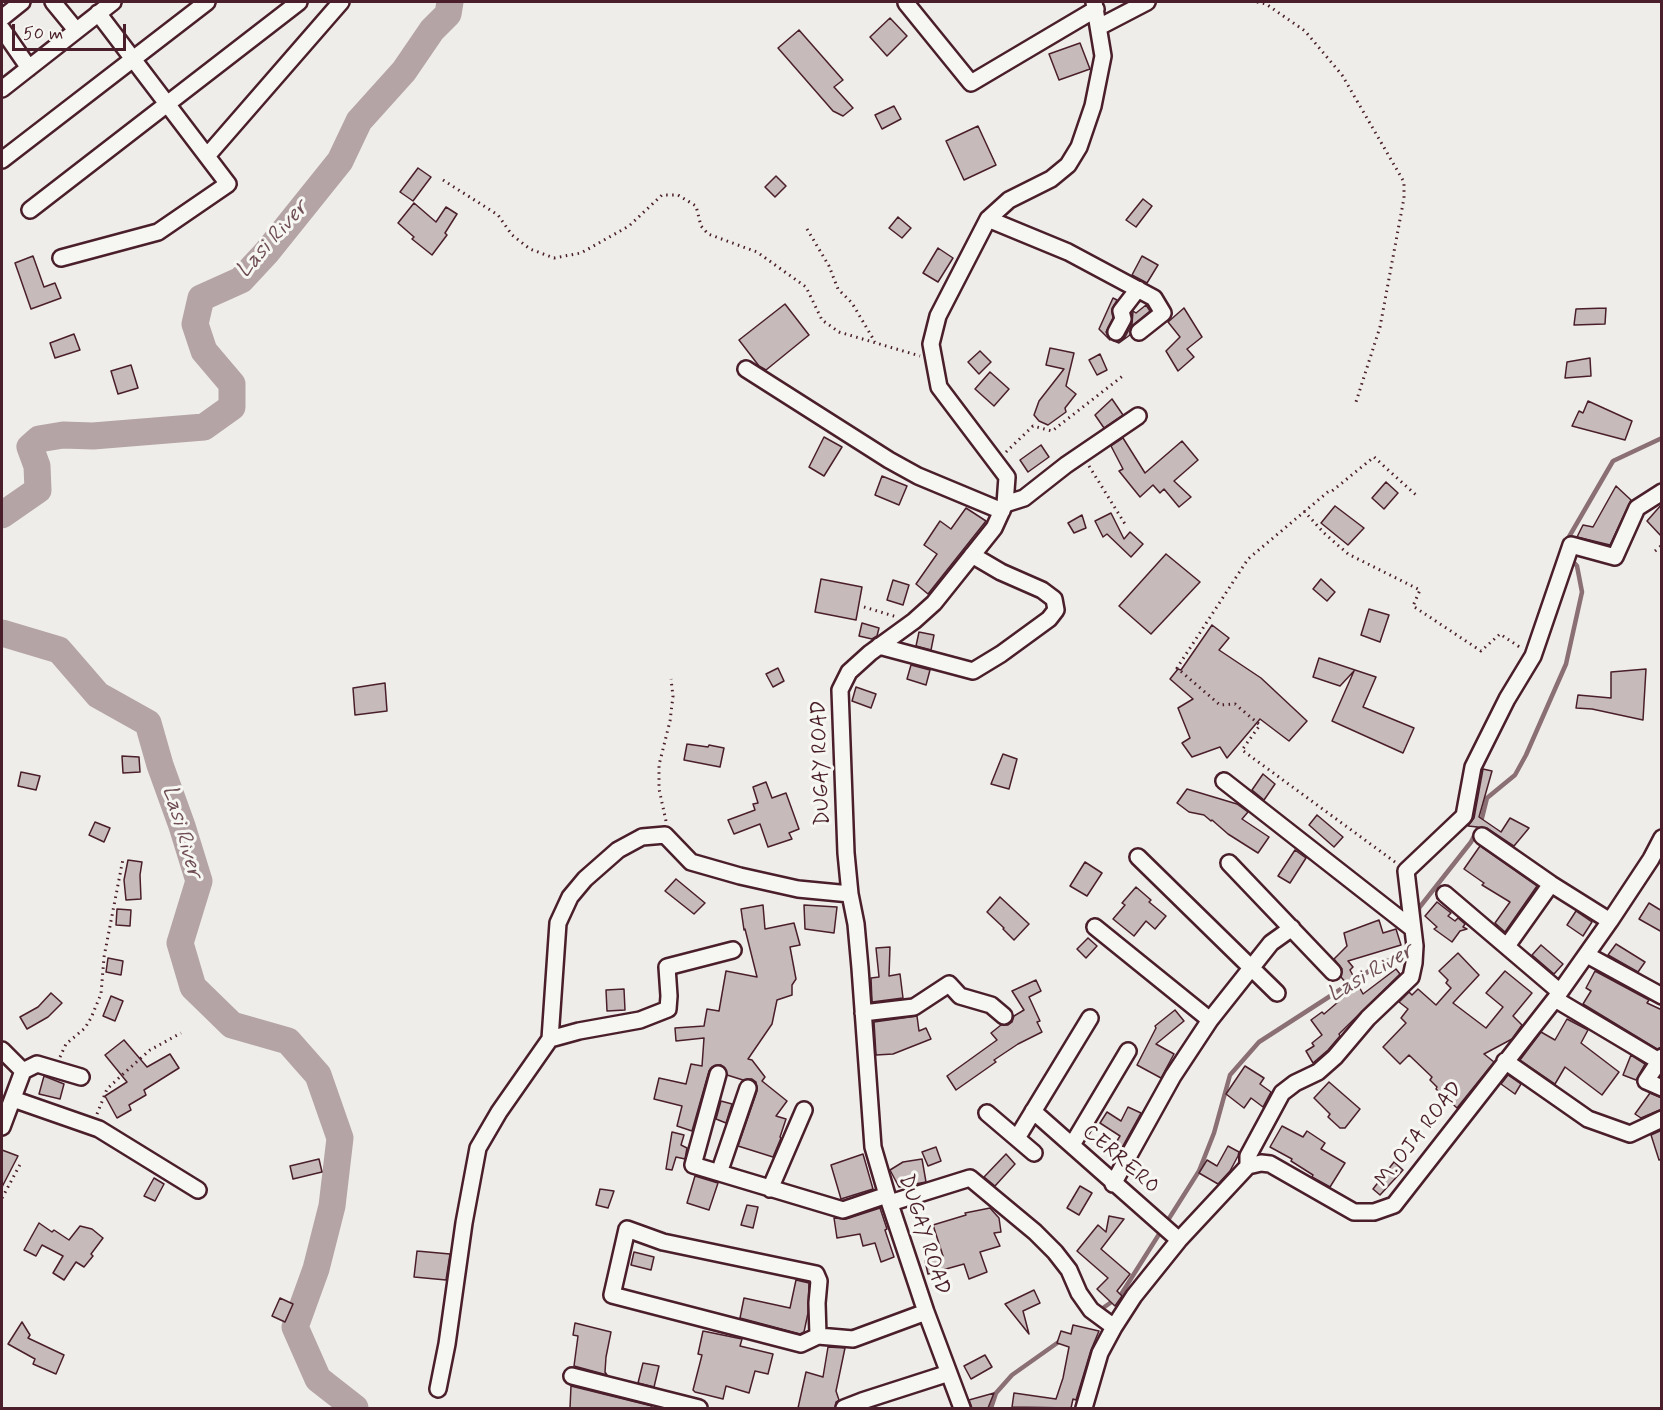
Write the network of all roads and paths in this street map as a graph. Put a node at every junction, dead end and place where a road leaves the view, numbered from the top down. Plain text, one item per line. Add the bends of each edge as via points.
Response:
1 (22, 2) edge
2 (53, 2) edge
3 (113, 2) edge
4 (207, 2) edge
5 (299, 2) edge
6 (341, 2) edge
7 (1147, 2) edge
8 (1257, 2) edge
9 (906, 3) dead end
10 (1095, 5) edge
11 (98, 13) junction
12 (2, 18) edge
13 (1099, 27) junction
14 (2, 29) edge
15 (76, 30) junction
16 (133, 59) junction
17 (29, 68) junction
18 (2, 89) edge
19 (166, 103) junction
20 (207, 156) junction
21 (2, 160) edge
22 (443, 180) dead end
23 (30, 210) dead end
24 (988, 219) junction
25 (807, 229) dead end
26 (61, 258) dead end
27 (1138, 289) junction
28 (1116, 332) dead end
29 (1139, 332) dead end
30 (876, 343) junction
31 (933, 360) junction
32 (746, 369) dead end
33 (1124, 375) dead end
34 (1355, 405) dead end
35 (1138, 416) dead end
36 (1081, 454) junction
37 (997, 462) junction
38 (1662, 492) edge
39 (1417, 496) dead end
40 (1003, 508) junction
41 (1304, 511) junction
42 (1125, 524) dead end
43 (1662, 545) edge
44 (1655, 551) dead end
45 (972, 555) junction
46 (864, 606) dead end
47 (914, 621) junction
48 (879, 646) junction
49 (1533, 656) junction
50 (671, 679) dead end
51 (1224, 781) dead end
52 (665, 835) junction
53 (1482, 836) dead end
54 (1662, 838) edge
55 (1138, 857) dead end
56 (123, 859) dead end
57 (1228, 863) dead end
58 (1406, 871) junction
59 (1551, 884) junction
60 (850, 894) junction
61 (1444, 894) dead end
62 (1610, 921) junction
63 (1095, 927) dead end
64 (1292, 928) junction
65 (1413, 929) junction
66 (1507, 946) junction
67 (733, 950) dead end
68 (1587, 955) junction
69 (1251, 968) junction
70 (1333, 972) dead end
71 (1277, 993) dead end
72 (1558, 995) junction
73 (1662, 996) edge
74 (863, 1013) junction
75 (1005, 1016) dead end
76 (1090, 1018) dead end
77 (1210, 1020) junction
78 (181, 1033) dead end
79 (550, 1039) junction
80 (2, 1050) edge
81 (1128, 1051) dead end
82 (1660, 1059) edge
83 (1505, 1061) junction
84 (56, 1070) junction
85 (23, 1071) junction
86 (718, 1074) dead end
87 (81, 1077) dead end
88 (748, 1088) dead end
89 (1662, 1088) edge
90 (13, 1099) junction
91 (804, 1110) dead end
92 (1033, 1112) junction
93 (987, 1113) dead end
94 (1662, 1119) edge
95 (2, 1127) edge
96 (92, 1127) junction
97 (1017, 1138) junction
98 (1072, 1145) junction
99 (1034, 1153) dead end
100 (22, 1161) dead end
101 (1248, 1166) junction
102 (719, 1173) junction
103 (1113, 1184) junction
104 (770, 1189) junction
105 (198, 1190) dead end
106 (2, 1198) edge
107 (888, 1199) junction
108 (1179, 1240) junction
109 (926, 1312) junction
110 (1114, 1327) junction
111 (818, 1336) junction
112 (949, 1373) junction
113 (572, 1376) dead end
114 (438, 1389) dead end
115 (699, 1408) edge
116 (844, 1408) edge
117 (962, 1408) edge
118 (1084, 1408) edge

1 - 12 street
2 - 15 street
3 - 11 street
4 - 16 street
5 - 19 street
6 - 20 street
7 - 13 street
8 - 34 path via 1305,31 1342,75 1404,182 1380,327
9 - 10 street via 971,83
10 - 13 street, DUGAY ROAD
11 - 15 street
11 - 16 street
13 - 24 street, DUGAY ROAD via 1103,56 1093,106 1079,147 1068,165 1051,179 1009,200
14 - 17 street
15 - 17 street
16 - 19 street
16 - 21 street
17 - 18 street
19 - 20 street
19 - 23 street
20 - 26 street via 228,184 158,231
22 - 30 path via 498,215 512,235 530,249 554,258 581,253 629,226 662,195 678,195 696,206 701,226 708,234 757,252 806,287 822,320 839,332
24 - 27 street via 1068,252
24 - 31 street, DUGAY ROAD via 938,316 931,344
25 - 30 path via 838,289 852,303
27 - 28 street via 1121,311 1123,319
27 - 29 street via 1154,298 1162,313
30 - 31 path
31 - 37 street, DUGAY ROAD via 939,387
32 - 40 street via 918,476
33 - 37 path via 1052,431 1033,426
35 - 36 street
36 - 40 street via 1024,498
36 - 42 path
37 - 40 street, DUGAY ROAD via 1007,477
38 - 49 street via 1637,508 1615,557 1568,551
39 - 41 path via 1374,457
40 - 45 street, DUGAY ROAD via 994,528
41 - 49 path via 1348,554 1420,590 1413,606 1481,651 1500,634
41 - 58 path via 1248,559 1177,668 1220,705 1235,704 1260,725 1242,750
43 - 44 path
45 - 47 street, DUGAY ROAD via 934,603
45 - 48 street via 1042,590 1054,599 1056,610 1049,619 973,671
46 - 47 path
47 - 48 street, DUGAY ROAD
48 - 60 street, DUGAY ROAD via 849,672 840,690
49 - 58 street via 1473,767 1464,816
50 - 52 path via 670,721 658,765
51 - 65 street
52 - 60 street via 691,862 798,889
52 - 79 street via 642,837 618,850 570,897 558,923
53 - 59 street
54 - 62 street, M. OJA ROAD
55 - 69 street
56 - 84 path via 101,994 85,1028 66,1044
57 - 64 street
58 - 65 street
59 - 62 street
59 - 66 street
60 - 74 street, DUGAY ROAD
61 - 66 street
62 - 68 street, M. OJA ROAD
63 - 77 street
64 - 69 street via 1271,943
64 - 70 street
65 - 101 street via 1411,976 1335,1057 1282,1093 1248,1156
66 - 72 street
67 - 79 street via 667,967 668,1009 640,1020
68 - 72 street, M. OJA ROAD
68 - 73 street
69 - 71 street
69 - 77 street
72 - 82 street
72 - 83 street, M. OJA ROAD
74 - 75 street via 914,1007 949,984 960,996 990,1005
74 - 107 street, DUGAY ROAD via 873,1147
76 - 92 street
77 - 103 street via 1173,1076
78 - 96 path via 150,1050 107,1089
79 - 114 street via 478,1148
80 - 85 street
81 - 98 street
82 - 89 street via 1646,1081
83 - 94 street via 1588,1119 1630,1134
83 - 101 street, M. OJA ROAD via 1394,1205 1374,1212 1354,1212 1270,1164
84 - 85 street via 37,1064
84 - 87 street
85 - 90 street
86 - 102 street via 693,1165
88 - 102 street
90 - 95 street
90 - 96 street
91 - 104 street
92 - 97 street
92 - 98 street, CERRERO
93 - 97 street
96 - 105 street
97 - 99 street
98 - 103 street, CERRERO
100 - 106 path
101 - 108 street
102 - 104 street
103 - 108 street, CERRERO
104 - 107 street via 843,1210
107 - 109 street, DUGAY ROAD
107 - 110 street via 970,1178 1055,1252 1091,1310
108 - 110 street
109 - 111 street via 853,1340
109 - 112 street, DUGAY ROAD
110 - 118 street via 1101,1353
111 - 111 street via 816,1274 663,1242 627,1229 612,1295 801,1344
112 - 116 street
112 - 117 street, DUGAY ROAD
113 - 115 street

